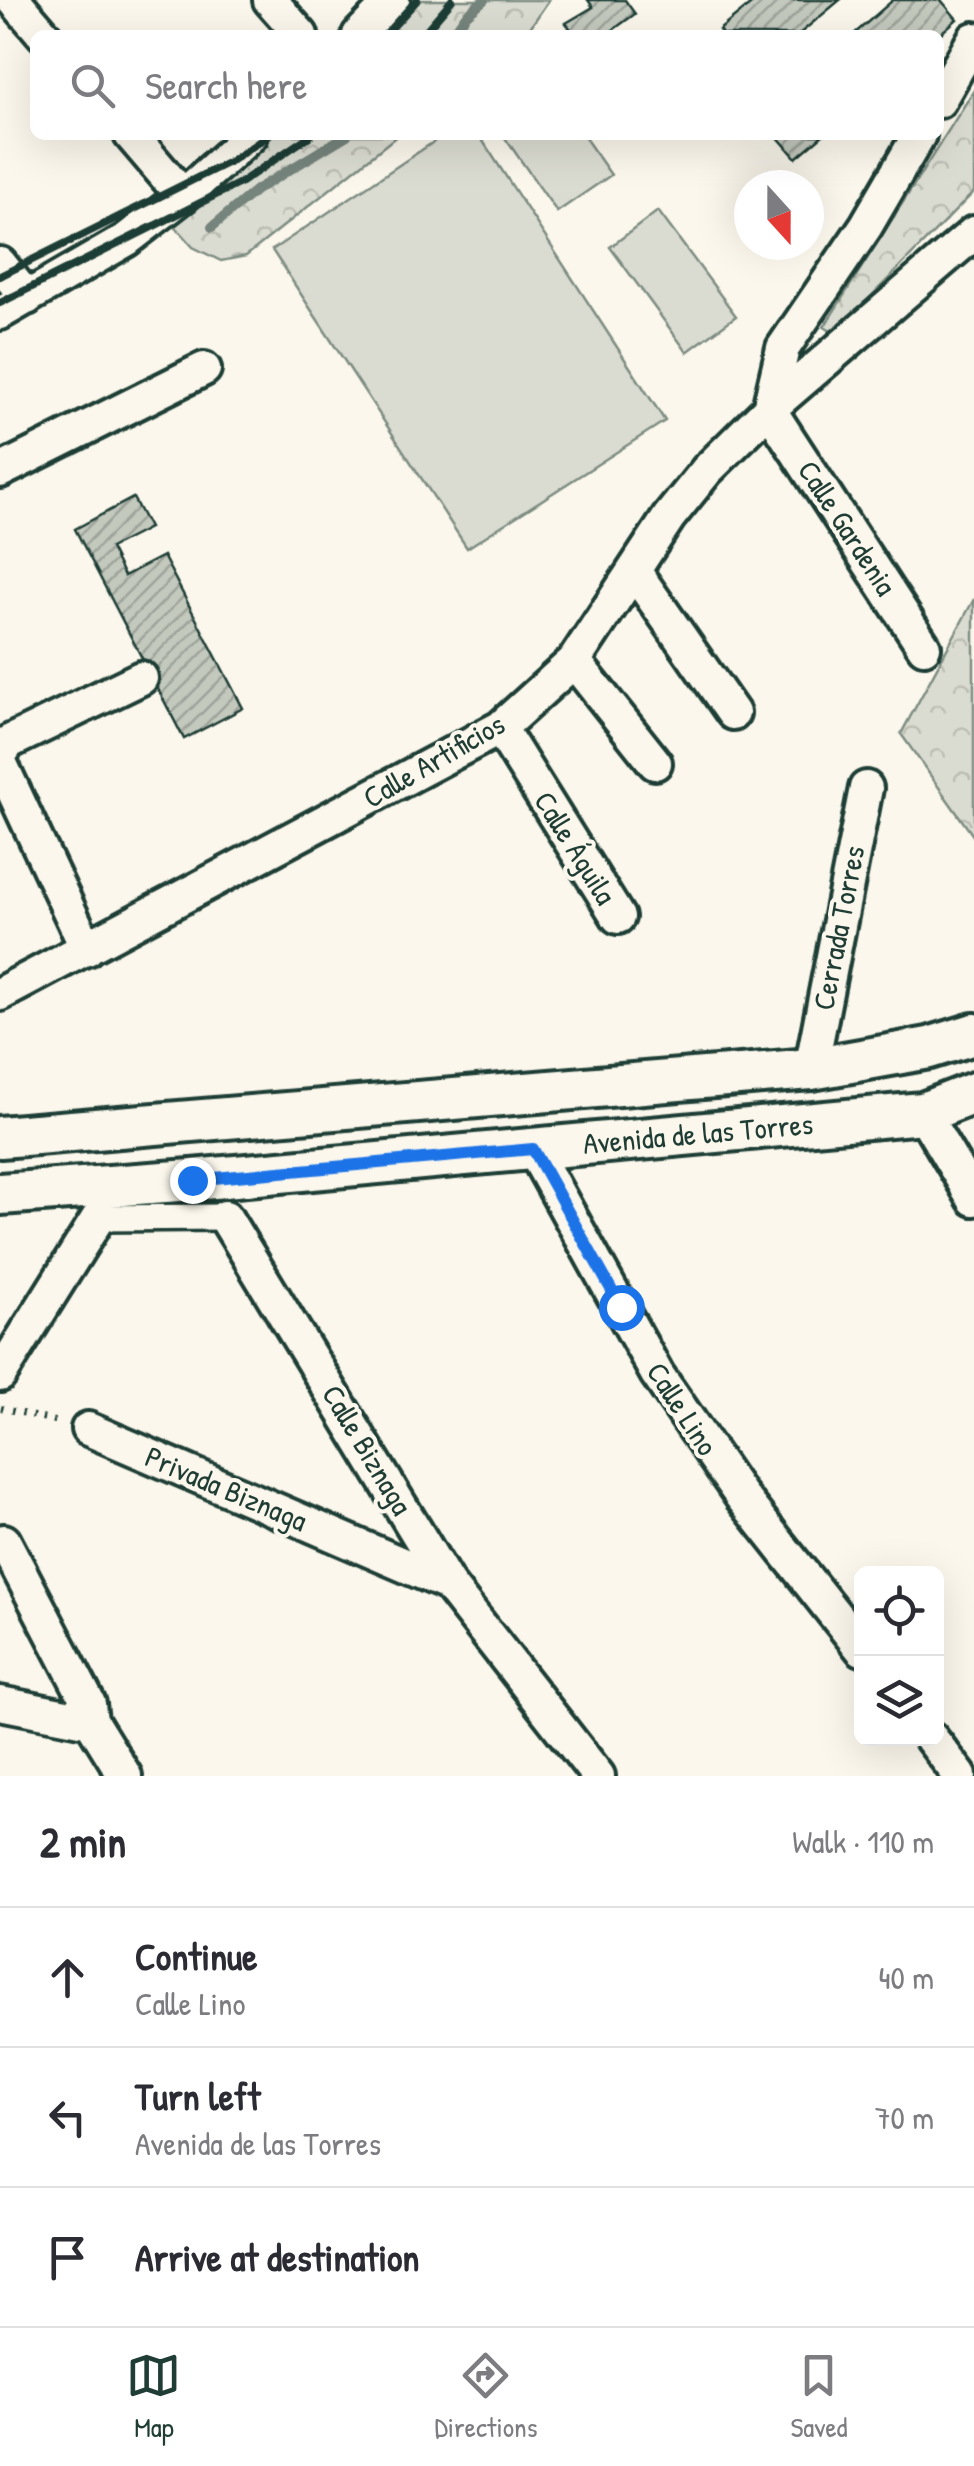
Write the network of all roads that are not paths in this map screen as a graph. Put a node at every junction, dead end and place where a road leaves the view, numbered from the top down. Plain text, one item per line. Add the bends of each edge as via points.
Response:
1 (14, 0) edge
2 (270, 0) edge
3 (394, 0) edge
4 (40, 30) edge
5 (297, 30) edge
6 (363, 30) edge
7 (974, 39) edge
8 (944, 91) edge
9 (134, 140) edge
10 (245, 140) edge
11 (916, 140) edge
12 (183, 196) junction
13 (974, 233) edge
14 (0, 264) edge
15 (14, 306) edge
16 (204, 369) dead end
17 (769, 409) junction
18 (0, 471) edge
19 (634, 570) junction
20 (924, 647) dead end
21 (574, 661) junction
22 (141, 678) dead end
23 (732, 714) dead end
24 (500, 728) junction
25 (0, 756) edge
26 (656, 763) dead end
27 (866, 788) dead end
28 (618, 917) dead end
29 (86, 949) junction
30 (0, 994) edge
31 (974, 1034) edge
32 (811, 1068) junction
33 (674, 1080) junction
34 (974, 1093) edge
35 (922, 1113) junction
36 (0, 1137) edge
37 (671, 1137) junction
38 (533, 1149) junction
39 (0, 1194) edge
40 (974, 1200) edge
41 (226, 1216) joint
42 (98, 1218) joint
43 (0, 1376) edge
44 (88, 1429) road end
45 (4, 1540) dead end
46 (448, 1584) junction
47 (854, 1639) edge
48 (0, 1703) edge
49 (91, 1721) junction
50 (937, 1746) edge
51 (125, 1776) edge
52 (598, 1776) edge
53 (960, 1776) edge

1 - 4 street
2 - 5 street
3 - 6 street
7 - 8 street
9 - 12 street
10 - 12 street
11 - 17 street via 784,348
12 - 15 street via 126,240
13 - 17 street, Calle Artificios
14 - 15 street
16 - 18 street
17 - 19 street, Calle Artificios via 707,470
17 - 20 street, Calle Gardenia
19 - 21 street, Calle Artificios
19 - 23 street
21 - 24 street, Calle Artificios
21 - 26 street
22 - 25 street via 8,742
24 - 28 street, Calle Águila
24 - 29 street, Calle Artificios
25 - 29 street
27 - 32 street, Cerrada Torres
29 - 30 street, Calle Artificios
31 - 32 street, Avenida de las Torres
32 - 33 street, Avenida de las Torres
33 - 36 street, Avenida de las Torres
33 - 37 street
34 - 35 street, Avenida de las Torres
35 - 37 street, Avenida de las Torres
35 - 40 street
37 - 38 street, Avenida de las Torres
38 - 39 street, Avenida de las Torres
38 - 47 street, Calle Lino via 658,1374 741,1496
41 - 42 street, Calle Biznaga
41 - 46 street, Calle Biznaga
42 - 43 street
44 - 46 street, Privada Biznaga
45 - 49 street
46 - 52 street, Calle Biznaga
48 - 49 street
49 - 51 street
50 - 53 street

